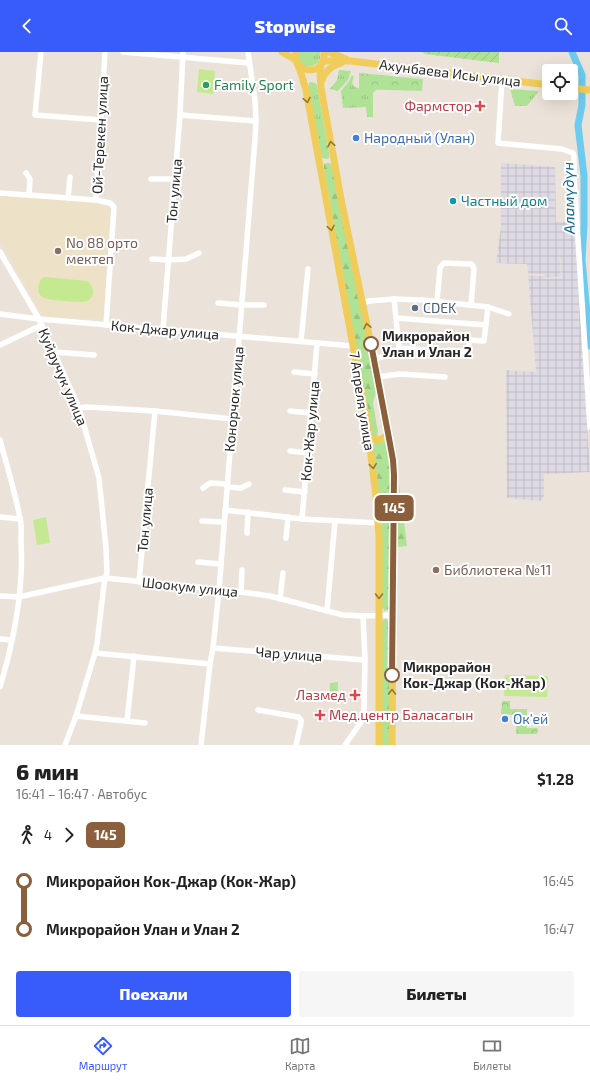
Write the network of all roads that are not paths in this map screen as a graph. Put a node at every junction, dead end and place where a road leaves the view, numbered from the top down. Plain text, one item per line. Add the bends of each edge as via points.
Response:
1 (41, 52) edge
2 (105, 52) edge
3 (123, 52) edge
4 (248, 52) edge
5 (282, 52) edge
6 (296, 52) edge
7 (324, 52) edge
8 (329, 52) edge
9 (183, 54) edge
10 (352, 61) junction
11 (296, 62) junction
12 (249, 63) junction
13 (322, 63) junction
14 (502, 80) junction
15 (321, 84) junction
16 (542, 84) edge
17 (578, 89) edge
18 (590, 90) edge
19 (180, 115) junction
20 (101, 120) junction
21 (256, 121) junction
22 (334, 160) junction
23 (319, 162) junction
24 (26, 172) dead end
25 (70, 177) dead end
26 (151, 179) dead end
27 (175, 179) junction
28 (0, 193) edge
29 (29, 195) junction
30 (68, 198) junction
31 (96, 200) junction
32 (0, 252) edge
33 (199, 253) dead end
34 (152, 259) dead end
35 (169, 260) junction
36 (2, 261) edge
37 (308, 268) dead end
38 (394, 299) junction
39 (437, 301) junction
40 (218, 303) dead end
41 (362, 303) junction
42 (242, 305) junction
43 (264, 305) dead end
44 (471, 305) junction
45 (488, 307) junction
46 (0, 314) edge
47 (509, 314) dead end
48 (396, 318) junction
49 (39, 319) junction
50 (106, 324) junction
51 (42, 325) junction
52 (486, 325) junction
53 (163, 329) junction
54 (240, 336) junction
55 (300, 341) junction
56 (317, 343) junction
57 (0, 345) edge
58 (353, 346) junction
59 (399, 348) junction
60 (427, 350) dead end
61 (448, 350) dead end
62 (54, 352) junction
63 (94, 355) dead end
64 (374, 359) junction
65 (294, 372) dead end
66 (315, 374) junction
67 (377, 377) junction
68 (445, 377) dead end
69 (79, 408) junction
70 (155, 411) junction
71 (290, 411) dead end
72 (311, 414) junction
73 (232, 419) junction
74 (590, 427) edge
75 (388, 433) junction
76 (369, 436) junction
77 (0, 440) edge
78 (290, 451) dead end
79 (308, 453) junction
80 (249, 484) dead end
81 (227, 486) junction
82 (203, 488) dead end
83 (285, 490) dead end
84 (305, 492) junction
85 (225, 510) junction
86 (248, 512) junction
87 (0, 517) edge
88 (288, 517) junction
89 (20, 519) junction
90 (302, 519) junction
91 (202, 520) dead end
92 (335, 521) junction
93 (224, 522) junction
94 (378, 523) junction
95 (247, 533) dead end
96 (286, 538) dead end
97 (198, 562) dead end
98 (221, 564) junction
99 (242, 570) dead end
100 (283, 573) dead end
101 (105, 578) junction
102 (139, 582) junction
103 (219, 590) junction
104 (241, 592) junction
105 (0, 596) edge
106 (19, 597) junction
107 (280, 599) junction
108 (327, 611) junction
109 (379, 615) junction
110 (392, 615) junction
111 (363, 616) junction
112 (0, 639) edge
113 (12, 640) junction
114 (213, 648) junction
115 (95, 653) junction
116 (134, 656) junction
117 (366, 660) junction
118 (210, 664) junction
119 (0, 687) edge
120 (258, 710) dead end
121 (76, 716) junction
122 (127, 721) junction
123 (145, 723) dead end
124 (65, 745) edge
125 (201, 745) edge
126 (296, 745) edge
127 (345, 745) edge
128 (379, 745) edge
129 (392, 745) edge

1 - 20 street via 35,115
2 - 20 street, Ой-Терекен улица
3 - 9 street
4 - 12 street, Конорчок улица
5 - 11 main road
6 - 11 main road, 7 Апреля улица
7 - 13 main road, 7 Апреля улица
8 - 10 main road, Ахунбаева Исы улица
9 - 12 street
9 - 19 street, Тон улица
10 - 13 main road, Ахунбаева Исы улица
10 - 14 main road, Ахунбаева Исы улица
10 - 15 main road via 340,63 328,70
11 - 13 main road, Ахунбаева Исы улица via 307,70 315,69
11 -> 23 main road, 7 Апреля улица via 304,85
12 - 21 street, Конорчок улица
13 - 15 main road, 7 Апреля улица
14 - 16 main road, Ахунбаева Исы улица
14 - 74 street via 498,143 562,149 574,156
22 -> 15 main road, 7 Апреля улица
17 - 18 main road
19 - 21 street
19 - 27 street, Тон улица
20 - 31 street, Ой-Терекен улица
21 - 42 street, Конорчок улица
22 - 23 main road
22 - 41 main road, 7 Апреля улица
23 -> 58 main road, 7 Апреля улица
24 - 29 street via 30,179
25 - 30 street
26 - 27 street
27 - 35 street, Тон улица
28 - 29 street
29 - 30 street
30 - 31 street
31 - 50 street, Ой-Терекен улица via 110,203 114,207
32 - 36 street, Куйручук улица
33 - 35 street via 186,259
34 - 35 street
35 - 53 street, Тон улица
36 - 49 street, Куйручук улица
37 - 55 street
38 - 39 street
38 - 41 street
38 - 48 street
39 - 44 street
39 - 44 street via 442,265 472,264 474,269
40 - 42 street
64 -> 41 main road, 7 Апреля улица
42 - 43 street
42 - 54 street, Конорчок улица
44 - 45 street
45 - 47 street
45 - 52 street
46 - 49 street, Кок-Джар улица
48 - 52 street
48 - 59 street
49 - 50 street, Кок-Джар улица
49 - 51 street, Куйручук улица
50 - 53 street, Кок-Джар улица
51 - 57 street
51 - 62 street, Куйручук улица
52 - 61 street via 484,341 469,340 468,352
53 - 54 street, Кок-Джар улица
54 - 55 street, Кок-Джар улица
54 - 73 street, Конорчок улица
55 - 56 street, Кок-Джар улица
56 - 58 street, Кок-Джар улица
56 - 66 street, Кок-Жар улица
58 - 76 main road, 7 Апреля улица
59 - 60 street
59 - 64 street via 397,353
62 - 63 street
62 - 69 street, Куйручук улица
64 - 67 main road, 7 Апреля улица
65 - 66 street
66 - 72 street, Кок-Жар улица
67 - 68 street via 400,374
67 - 75 main road, 7 Апреля улица
69 - 70 street
69 - 101 street, Куйручук улица via 100,484 106,548
70 - 73 street
70 - 102 street, Тон улица
71 - 72 street
72 - 79 street, Кок-Жар улица
73 - 81 street, Конорчок улица
75 - 76 main road via 379,440
75 - 110 main road, 7 Апреля улица via 394,475
76 -> 94 main road, 7 Апреля улица
77 - 89 street
78 - 79 street
79 - 84 street, Кок-Жар улица
80 - 81 street via 241,488
81 - 82 street via 210,483
81 - 85 street, Конорчок улица
83 - 84 street
84 - 90 street, Кок-Жар улица
85 - 86 street
85 - 93 street, Конорчок улица
86 - 88 street
86 - 95 street
87 - 89 street
88 - 90 street
88 - 96 street
89 - 106 street via 22,563
90 - 92 street
91 - 93 street
92 - 94 street
92 - 108 street
93 - 98 street, Конорчок улица
94 -> 109 main road, 7 Апреля улица
97 - 98 street
98 - 103 street, Конорчок улица
99 - 104 street
100 - 107 street
101 - 102 street, Шоокум улица
101 - 106 street, Шоокум улица
101 - 115 street, Куйручук улица
102 - 103 street, Шоокум улица
103 - 104 street, Шоокум улица
103 - 114 street, Конорчок улица
104 - 107 street, Шоокум улица
105 - 106 street, Шоокум улица
106 - 113 street
107 - 108 street, Шоокум улица
108 - 111 street, Шоокум улица
109 - 110 street, Шоокум улица
109 - 111 street, Шоокум улица
109 - 128 main road, 7 Апреля улица
129 -> 110 main road, 7 Апреля улица
111 - 117 street
112 - 113 street
113 - 119 street
114 - 117 street, Чар улица
114 - 118 street, Конорчок улица
115 - 116 street
115 - 121 street, Куйручук улица
116 - 118 street
116 - 122 street
117 - 127 street via 361,722
118 - 125 street, Конорчок улица
120 - 126 street via 298,717 301,723
121 - 122 street
121 - 124 street, Куйручук улица
122 - 123 street

